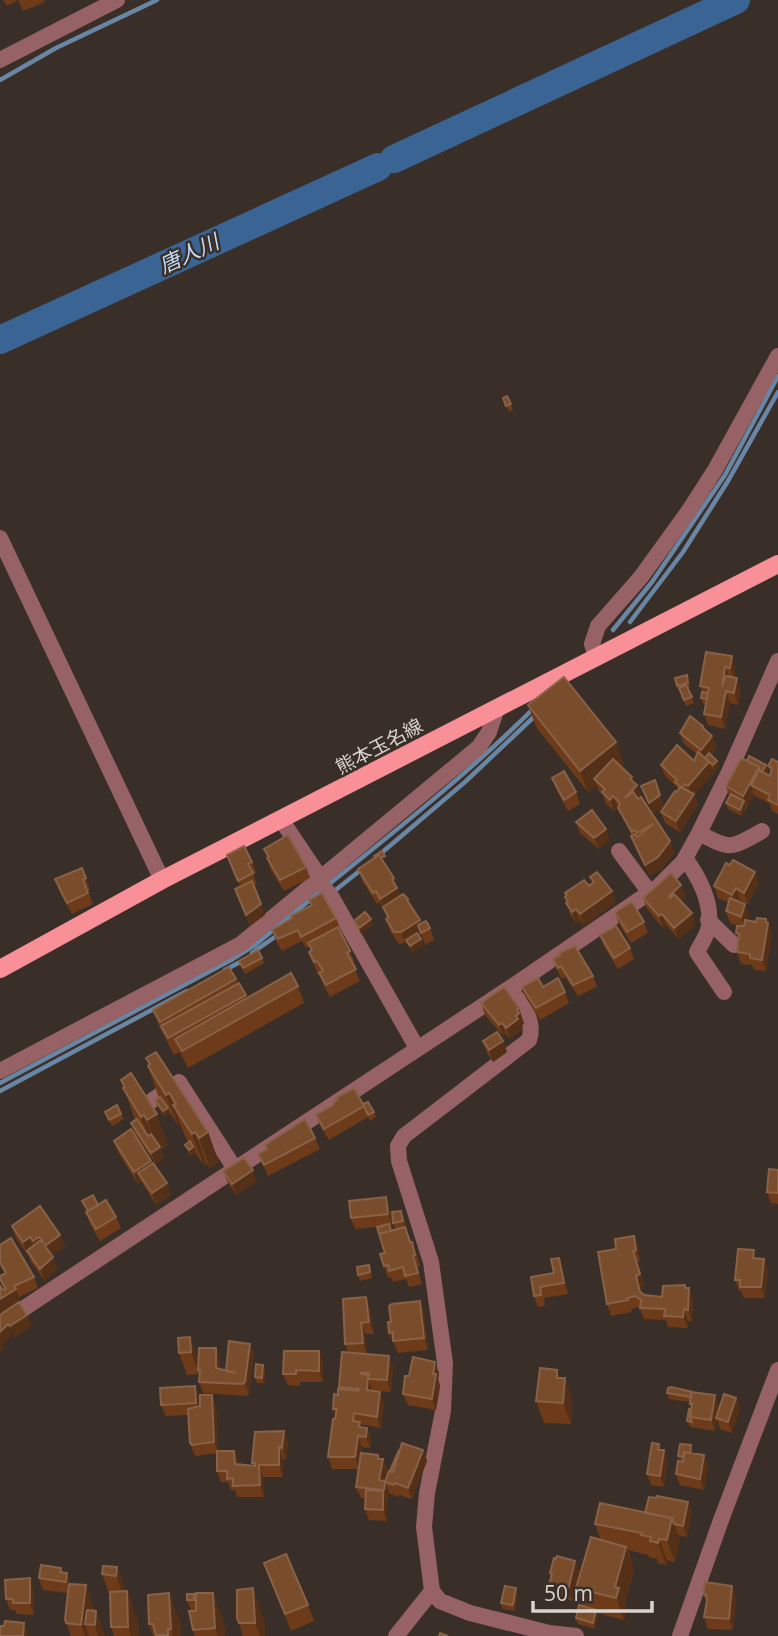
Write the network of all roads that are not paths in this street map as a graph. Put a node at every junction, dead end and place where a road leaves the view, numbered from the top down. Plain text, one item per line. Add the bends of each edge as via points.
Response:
1 (107, 2) edge
2 (0, 60) edge
3 (778, 356) edge
4 (0, 538) edge
5 (778, 564) edge
6 (596, 657) junction
7 (778, 661) edge
8 (497, 708) junction
9 (282, 821) junction
10 (762, 831) dead end
11 (699, 833) junction
12 (619, 851) dead end
13 (685, 858) junction
14 (162, 880) junction
15 (323, 885) junction
16 (650, 893) junction
17 (708, 920) junction
18 (734, 945) dead end
19 (0, 969) edge
20 (510, 988) junction
21 (724, 992) dead end
22 (417, 1048) junction
23 (0, 1071) edge
24 (147, 1104) edge
25 (235, 1169) junction
26 (0, 1324) edge
27 (778, 1370) edge
28 (432, 1591) junction
29 (396, 1636) edge
30 (576, 1636) edge
31 (680, 1636) edge

1 - 2 street
3 - 6 street via 688,512 598,626 592,644
4 - 14 street
5 - 6 main road, 熊本玉名線
6 - 8 main road, 熊本玉名線
7 - 11 street
8 - 9 main road, 熊本玉名線
8 - 15 street via 479,747
9 - 14 main road, 熊本玉名線
9 - 15 street
10 - 11 street via 734,847
11 - 13 street
12 - 16 street
13 - 16 street
13 - 17 street via 697,874
14 - 19 main road, 熊本玉名線
15 - 22 street
15 - 23 street via 241,944
16 - 20 street
17 - 18 street
17 - 21 street via 698,952
20 - 22 street
20 - 28 street via 531,1020 529,1040 404,1136 398,1146 431,1262 445,1363 443,1411 424,1527
22 - 25 street
24 - 25 street via 179,1082
25 - 26 street
27 - 31 street
28 - 29 street
28 - 30 street via 440,1601 470,1613

